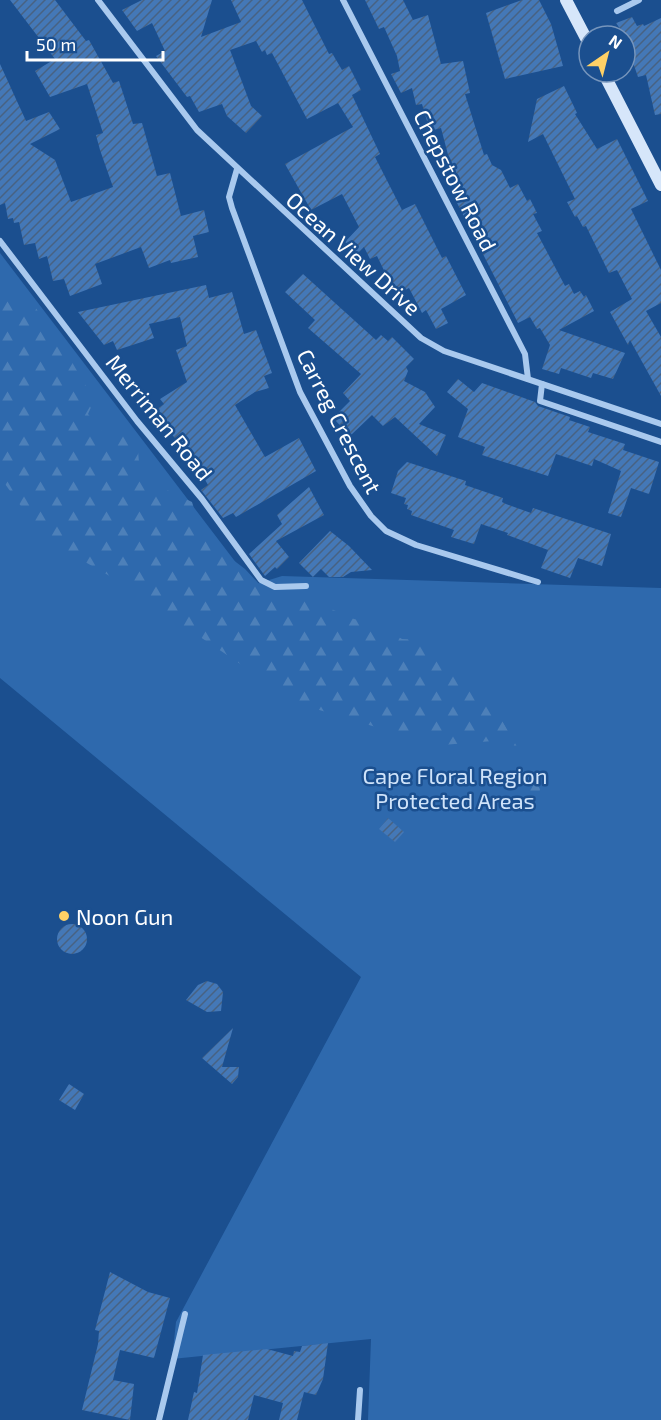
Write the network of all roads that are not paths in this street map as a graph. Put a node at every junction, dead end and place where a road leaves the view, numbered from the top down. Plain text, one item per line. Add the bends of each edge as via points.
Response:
1 (99, 0) edge
2 (343, 0) edge
3 (566, 0) edge
4 (639, 0) edge
5 (617, 11) dead end
6 (579, 24) edge
7 (609, 84) edge
8 (237, 169) junction
9 (661, 185) edge
10 (0, 241) edge
11 (528, 379) junction
12 (542, 384) junction
13 (661, 424) edge
14 (661, 442) edge
15 (538, 582) dead end
16 (306, 586) dead end
17 (185, 1314) dead end
18 (360, 1390) dead end
19 (159, 1420) edge
20 (358, 1420) edge

1 - 8 street, Ocean View Drive via 197,130
2 - 11 street, Chepstow Road via 525,354
3 - 6 street
4 - 5 street
7 - 9 street
8 - 11 street, Ocean View Drive via 432,346
8 - 15 street, Carreg Crescent via 230,197 232,208 269,314 300,392 357,497 379,525 402,539
10 - 16 street, Merriman Road via 261,580 276,586
11 - 12 street, Ocean View Drive
12 - 13 street, Ocean View Drive
12 - 14 street via 540,401
17 - 19 street
18 - 20 street

